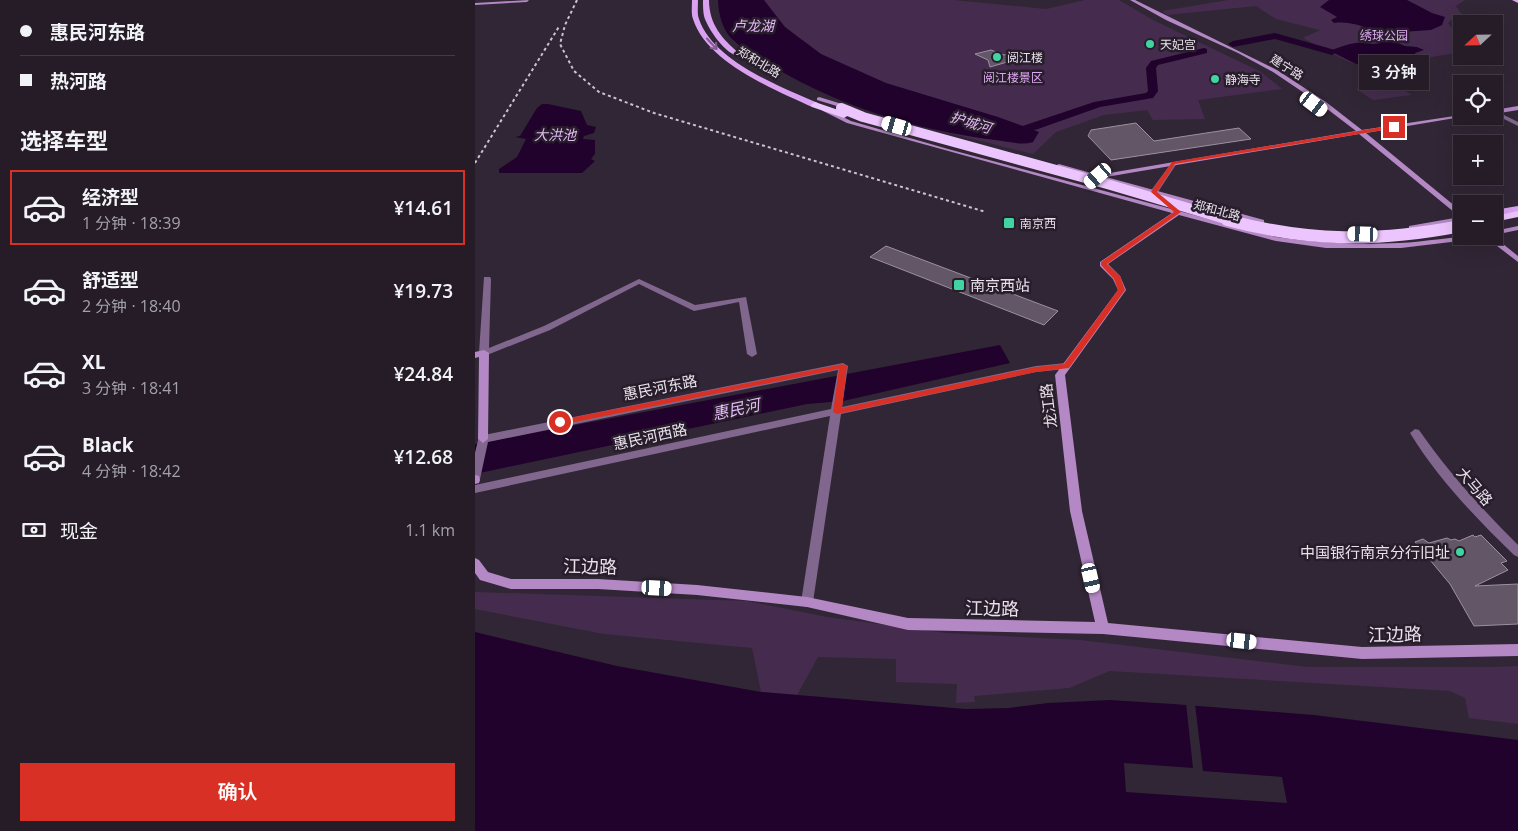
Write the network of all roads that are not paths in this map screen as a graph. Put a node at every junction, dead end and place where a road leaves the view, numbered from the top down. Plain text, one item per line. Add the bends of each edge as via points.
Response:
1 (695, 0) edge
2 (706, 0) edge
3 (1126, 0) edge
4 (1132, 0) edge
5 (1515, 0) edge
6 (527, 1) edge
7 (1518, 1) edge
8 (475, 4) edge
9 (757, 67) dead end
10 (773, 76) dead end
11 (817, 102) junction
12 (1518, 108) edge
13 (1503, 110) edge
14 (842, 111) junction
15 (1503, 116) edge
16 (1453, 118) edge
17 (1518, 124) edge
18 (1356, 132) junction
19 (1174, 163) junction
20 (1098, 176) junction
21 (1086, 186) junction
22 (1154, 192) junction
23 (1453, 209) edge
24 (1518, 209) edge
25 (1178, 212) junction
26 (1503, 212) edge
27 (1518, 214) edge
28 (1503, 217) edge
29 (1453, 220) edge
30 (1518, 221) edge
31 (1503, 224) edge
32 (1453, 227) edge
33 (1518, 228) edge
34 (1503, 231) edge
35 (1453, 233) edge
36 (1453, 239) edge
37 (1499, 245) edge
38 (1518, 260) edge
39 (487, 279) dead end
40 (480, 354) edge
41 (752, 354) dead end
42 (1066, 366) junction
43 (837, 410) junction
44 (1415, 433) dead end
45 (483, 439) junction
46 (475, 479) edge
47 (475, 488) edge
48 (1518, 552) edge
49 (475, 563) edge
50 (807, 602) junction
51 (1103, 628) junction
52 (1518, 650) edge

1 -> 11 main road, 郑和北路 via 699,26 717,49 779,89
2 - 9 main road, 郑和北路 via 707,14 714,31 727,47
3 - 18 main road, 建宁路 via 1268,72
4 - 18 main road, 建宁路 via 1275,71
5 - 7 main road
6 - 8 main road
10 - 11 main road, 郑和北路
11 - 14 highway, 郑和北路
11 - 20 main road, 郑和北路
11 - 21 main road, 郑和北路 via 849,122
12 - 13 main road
14 - 32 highway, bridge via 1275,231 1326,238 1380,238
14 - 35 highway, bridge via 1248,229 1305,241 1385,243
15 - 17 street
16 - 18 main road
18 - 19 main road
18 - 23 main road, 建宁路
19 - 20 main road
19 - 22 street
20 - 21 main road
20 - 22 main road, 郑和北路
21 - 25 main road, 郑和北路
22 - 25 street
22 - 29 main road, 郑和北路 via 1279,227 1317,232 1383,233
24 - 26 main road
25 - 36 main road, 郑和北路 via 1305,244 1403,246
25 - 42 main road, 龙江路 via 1103,264 1117,278 1122,290
27 - 28 highway
30 - 31 highway
33 - 34 main road
37 - 38 main road
39 - 40 street
40 - 41 street via 547,328 639,281 694,308 743,299
40 - 45 main road
42 - 43 street, 惠民河西路 via 1036,369
42 - 51 main road, 龙江路 via 1059,375 1076,511
43 - 45 street, 惠民河东路 via 843,368
43 - 47 street, 惠民河西路
43 - 50 street
44 - 48 street, 大马路 via 1434,462 1478,514
45 - 46 street
49 - 50 main road, 江边路 via 485,576 511,584 617,585
50 - 51 main road, 江边路 via 907,624
51 - 52 main road, 江边路 via 1362,653

